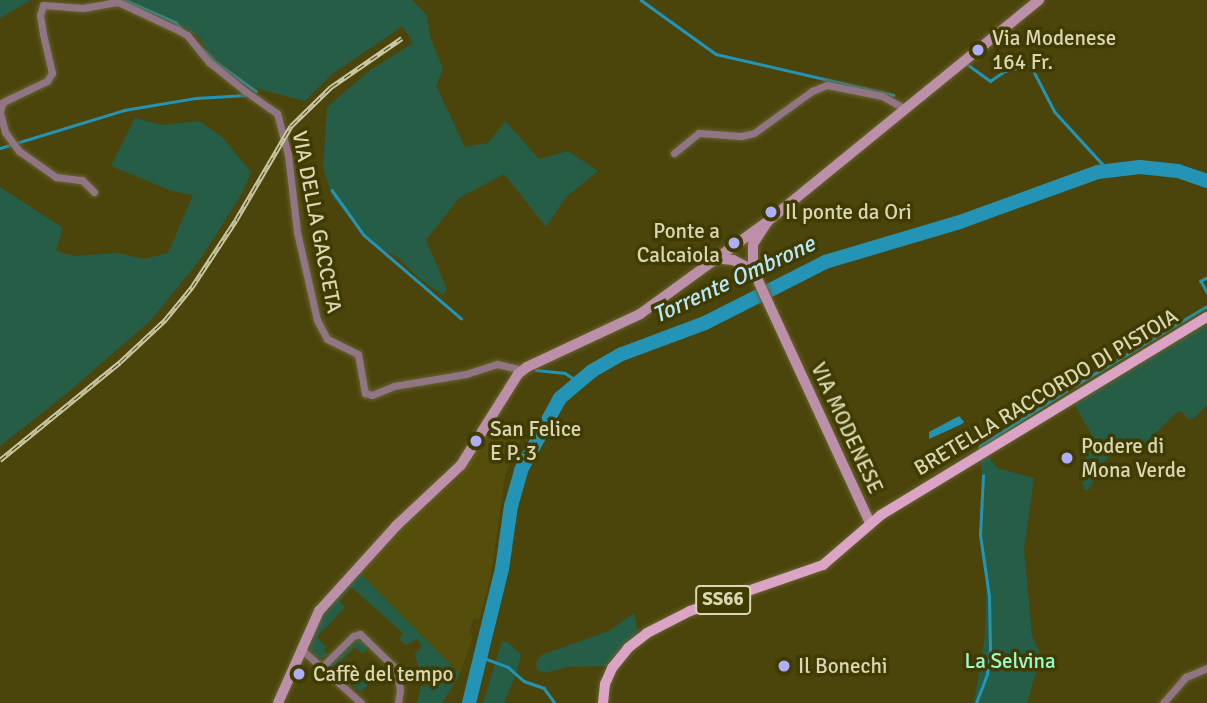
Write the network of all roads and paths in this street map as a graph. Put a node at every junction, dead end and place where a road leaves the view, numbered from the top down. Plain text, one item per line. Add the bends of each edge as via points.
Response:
1 (1039, 0) edge
2 (905, 109) junction
3 (0, 112) edge
4 (674, 153) dead end
5 (94, 192) dead end
6 (768, 221) junction
7 (713, 258) junction
8 (755, 274) junction
9 (1207, 317) edge
10 (523, 370) junction
11 (870, 523) junction
12 (301, 649) junction
13 (322, 667) junction
14 (1207, 668) edge
15 (278, 703) edge
16 (361, 703) edge
17 (398, 703) edge
18 (603, 703) edge
19 (1163, 703) edge

1 - 2 street
2 - 4 street via 882,96 827,85 754,133 699,133
2 - 6 street
3 - 5 street, VIA DELLA GACCETA via 5,132 19,151 56,177 82,180
3 - 10 street, VIA DELLA GACCETA via 3,102 47,81 52,73 40,15 43,5 83,8 118,2 176,29 187,35 209,62 277,113 317,320 327,339 358,354 365,393 497,364
6 - 7 street
6 - 8 street via 753,244
7 - 8 street via 733,260
7 - 10 street via 640,314
8 - 11 street, VIA MODENESE
9 - 11 main road, BRETELLA RACCORDO DI PISTOIA
10 - 12 street via 461,465 326,602
11 - 18 main road, VIA MODENESE / SS66 via 823,565 690,611 647,632 612,668
12 - 13 street
12 - 15 street
13 - 16 street
13 - 17 street via 353,636 360,635 396,669
14 - 19 street via 1189,674

